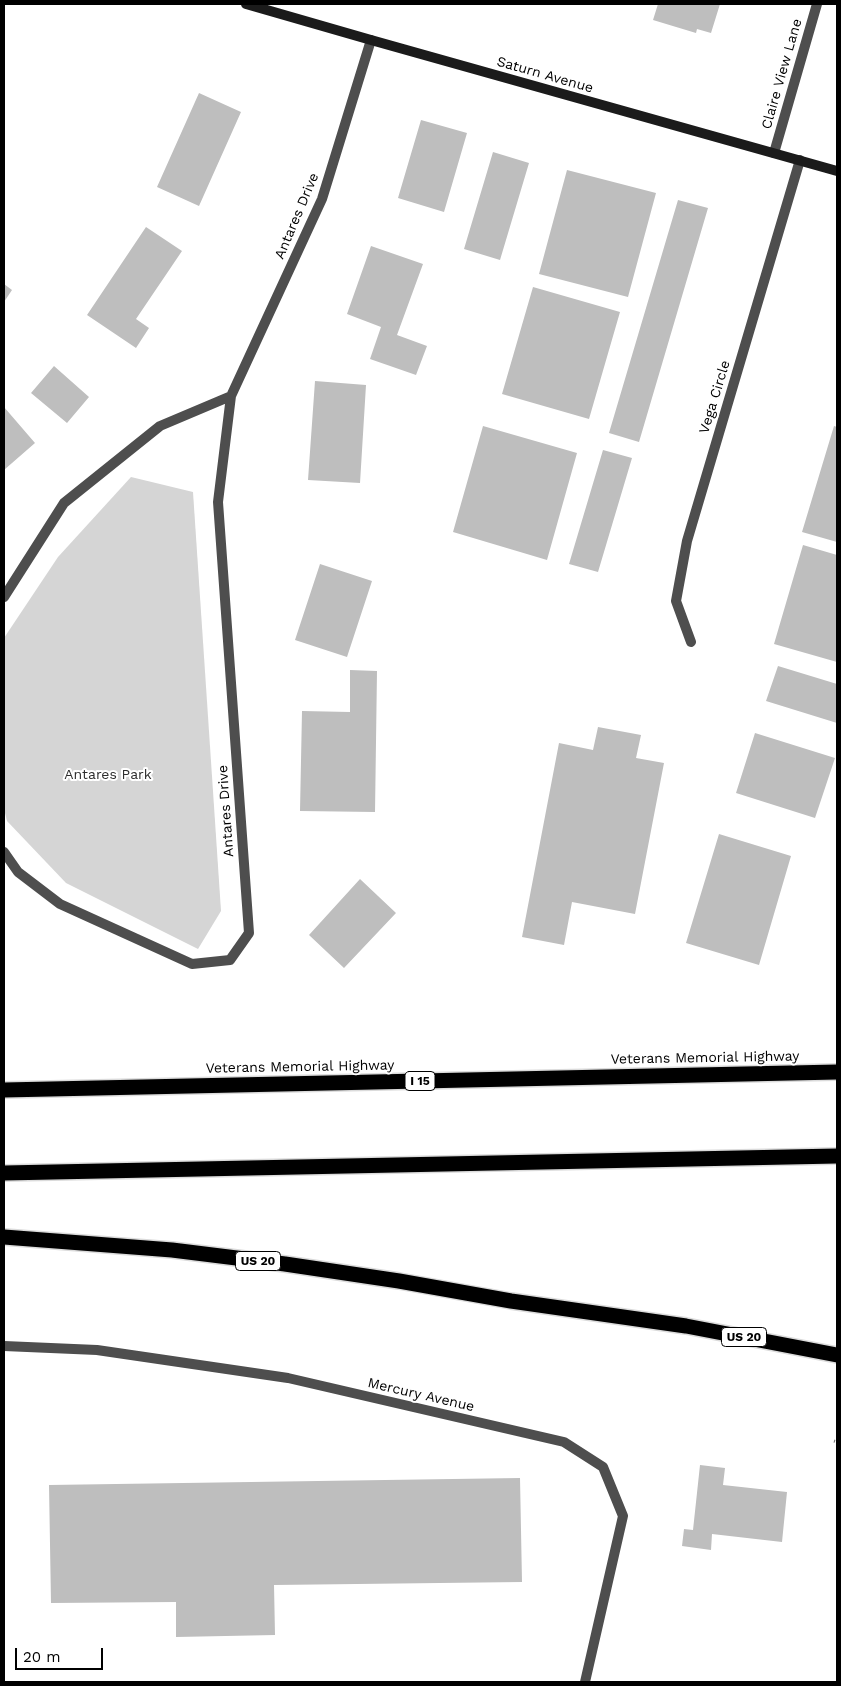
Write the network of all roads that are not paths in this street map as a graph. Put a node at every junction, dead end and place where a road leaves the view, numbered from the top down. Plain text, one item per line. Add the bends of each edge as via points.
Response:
1 (246, 4) edge
2 (817, 4) edge
3 (371, 40) junction
4 (774, 153) junction
5 (800, 160) junction
6 (837, 171) edge
7 (231, 396) junction
8 (4, 597) edge
9 (691, 642) dead end
10 (4, 852) edge
11 (837, 1072) edge
12 (4, 1090) edge
13 (837, 1156) edge
14 (4, 1173) edge
15 (4, 1237) edge
16 (4, 1346) edge
17 (802, 1348) junction
18 (837, 1356) edge
19 (837, 1365) edge
20 (585, 1682) edge

1 - 3 street, Saturn Avenue
2 - 4 street, Claire View Lane
3 - 4 street, Saturn Avenue
3 - 7 street, Antares Drive via 322,199
4 - 5 street, Saturn Avenue
5 - 6 street, Saturn Avenue
5 - 9 street, Vega Circle via 687,541 676,601
7 - 8 street via 160,426 64,503
7 - 10 street, Antares Drive via 218,502 249,933 230,960 192,964 60,904 18,872
11 - 12 highway, Veterans Memorial Highway / I 15
13 - 14 highway
15 - 17 highway, US 20 via 172,1250 285,1264 686,1326
16 - 20 street, Mercury Avenue via 97,1350 288,1378 564,1442 603,1468 624,1516
17 - 18 highway
17 - 19 highway, US 20

